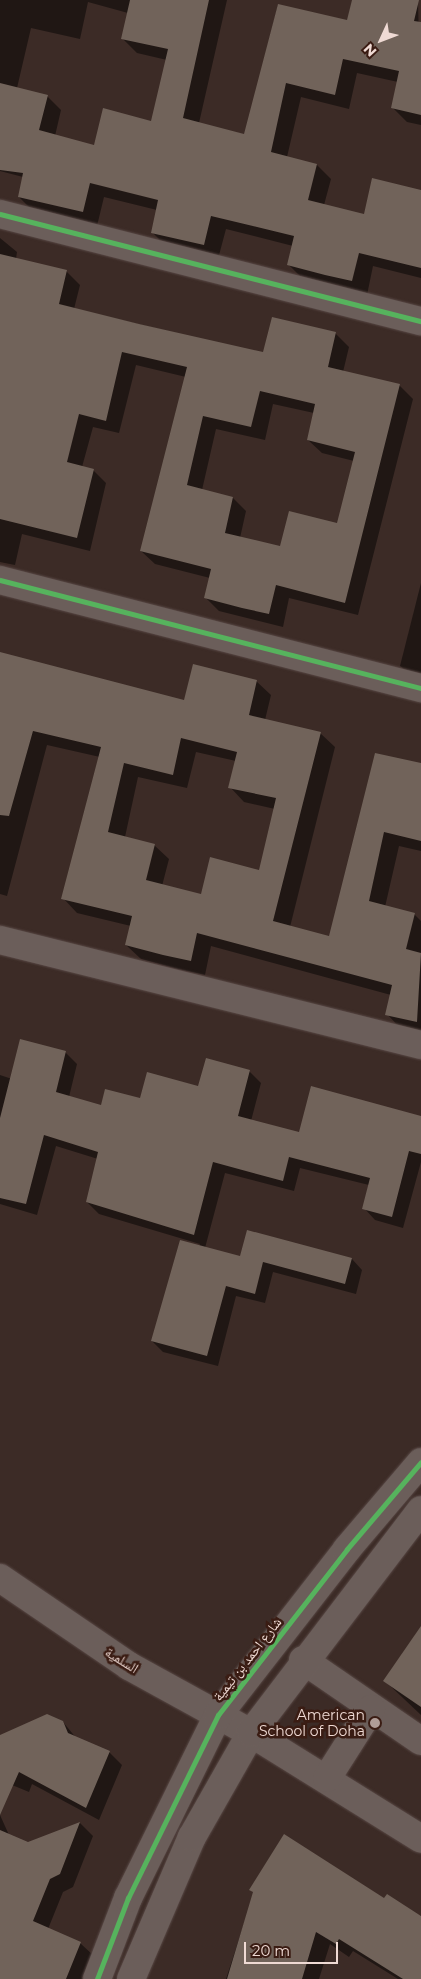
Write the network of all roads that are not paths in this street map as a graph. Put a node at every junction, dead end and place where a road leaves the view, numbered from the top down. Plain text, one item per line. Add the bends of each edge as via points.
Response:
1 (0, 214) edge
2 (421, 321) edge
3 (0, 580) edge
4 (421, 688) edge
5 (0, 940) edge
6 (421, 1045) edge
7 (421, 1462) edge
8 (421, 1510) edge
9 (0, 1578) edge
10 (303, 1660) junction
11 (371, 1709) junction
12 (218, 1715) junction
13 (250, 1733) junction
14 (421, 1741) edge
15 (327, 1778) junction
16 (421, 1838) edge
17 (97, 1979) edge
18 (131, 1979) edge

1 - 2 street
3 - 4 street
5 - 6 street
7 - 12 street, شارع احمد بن تيمية via 347,1549
8 - 10 street
9 - 12 street, السلمية via 129,1666
10 - 11 street
10 - 13 street
11 - 14 street
11 - 15 street
12 - 13 street, السلمية
12 - 17 street, شارع احمد بن تيمية via 128,1898
13 - 15 street, السلمية
13 - 18 street via 192,1837
15 - 16 street, السلمية

